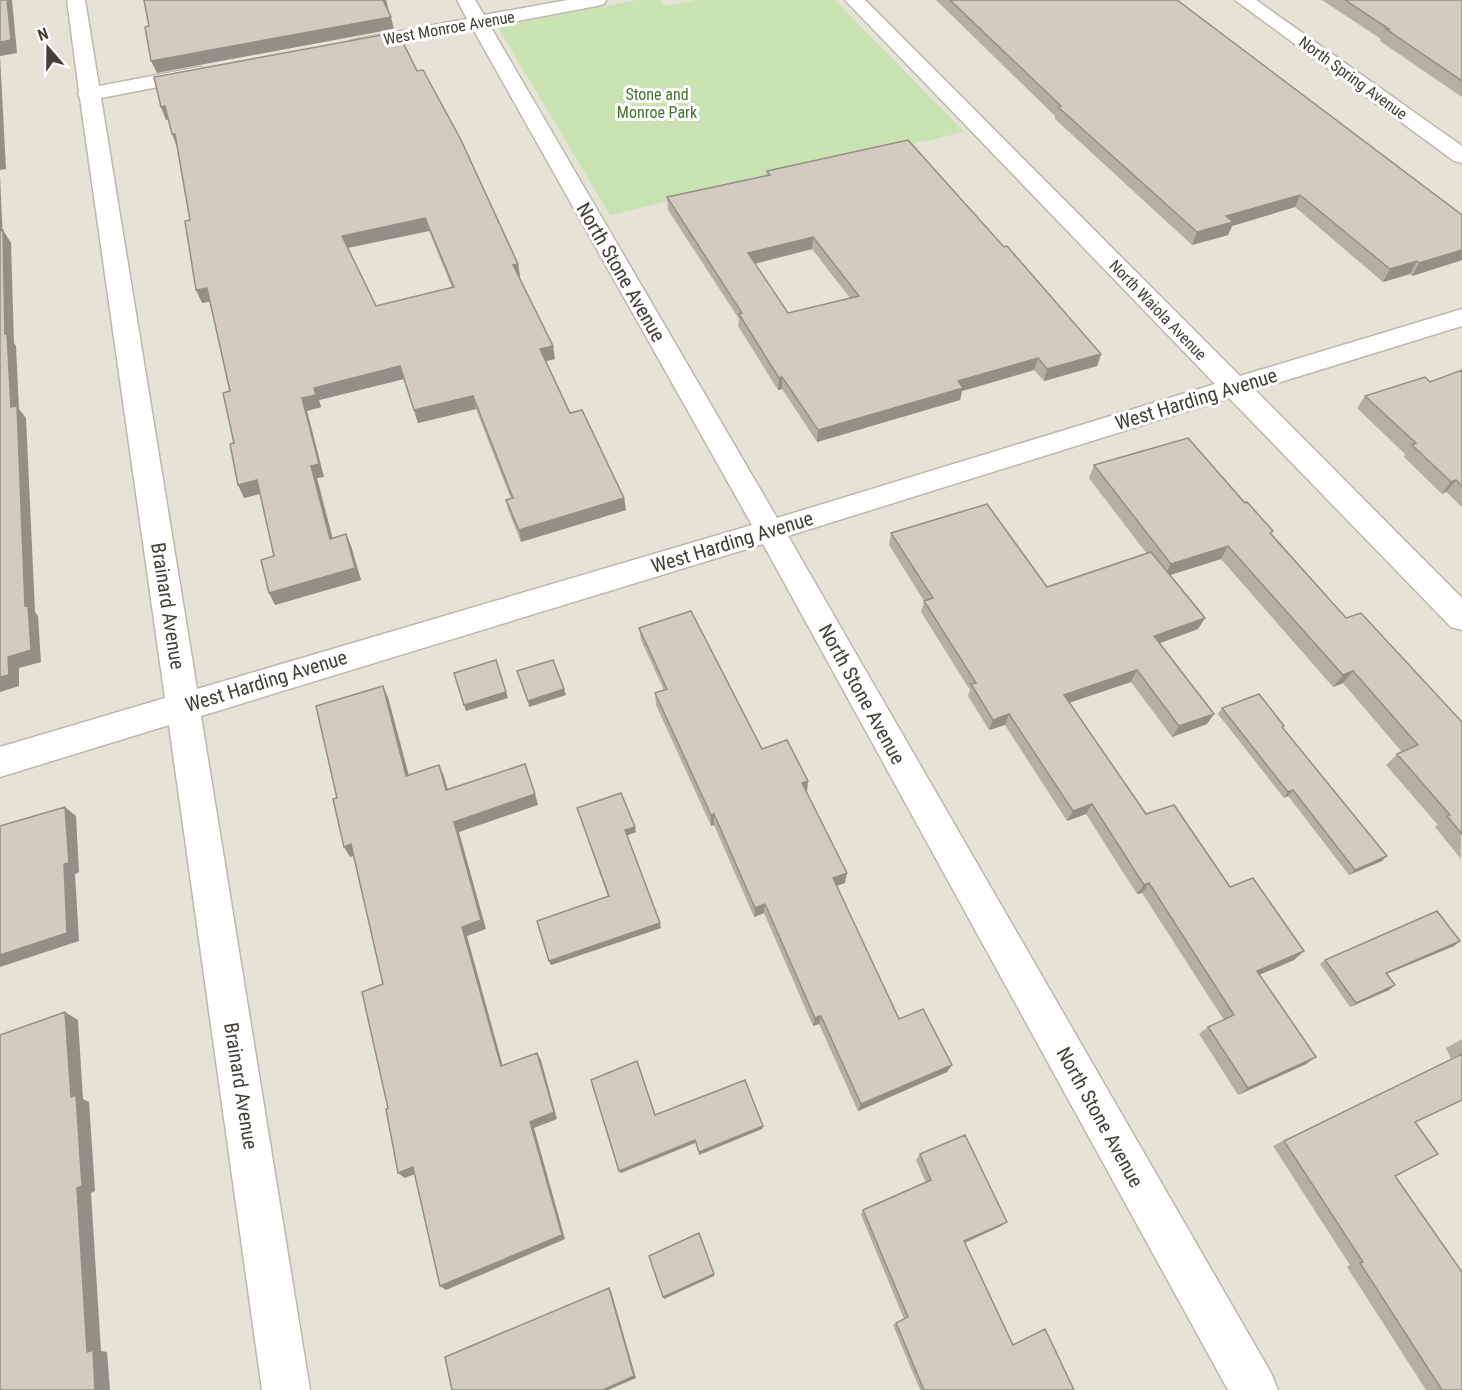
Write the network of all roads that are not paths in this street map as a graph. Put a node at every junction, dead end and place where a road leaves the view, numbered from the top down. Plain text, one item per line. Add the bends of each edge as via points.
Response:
1 (76, 0) edge
2 (597, 0) edge
3 (854, 0) edge
4 (1244, 0) edge
5 (472, 11) edge
6 (341, 48) edge
7 (216, 70) edge
8 (88, 94) junction
9 (1462, 156) edge
10 (1462, 317) edge
11 (1234, 388) junction
12 (770, 531) junction
13 (1462, 618) edge
14 (183, 706) junction
15 (0, 762) edge
16 (286, 1390) edge
17 (1254, 1390) edge

1 - 8 street, Brainard Avenue
2 - 5 street, West Monroe Avenue
3 - 11 street, North Waiola Avenue
4 - 9 street, North Spring Avenue
5 - 6 street, West Monroe Avenue
5 - 12 street, North Stone Avenue
7 - 8 street
8 - 14 street, Brainard Avenue
10 - 11 street, West Harding Avenue
11 - 12 street, West Harding Avenue
11 - 13 street, North Waiola Avenue
12 - 14 street, West Harding Avenue
12 - 17 street, North Stone Avenue
14 - 15 street, West Harding Avenue
14 - 16 street, Brainard Avenue

